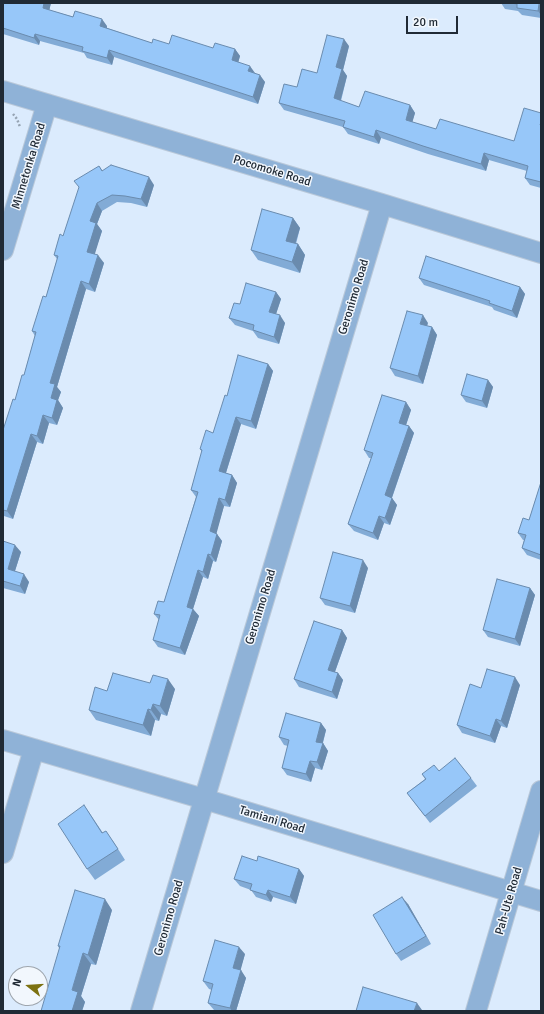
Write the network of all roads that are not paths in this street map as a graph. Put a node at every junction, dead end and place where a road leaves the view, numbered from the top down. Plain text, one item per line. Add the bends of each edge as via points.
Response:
1 (3, 91) edge
2 (47, 104) junction
3 (382, 204) junction
4 (3, 250) edge
5 (541, 253) edge
6 (3, 740) edge
7 (34, 749) junction
8 (541, 791) edge
9 (204, 799) junction
10 (3, 853) edge
11 (511, 892) junction
12 (541, 901) edge
13 (141, 1011) edge
14 (476, 1011) edge

1 - 2 street, Pocomoke Road
2 - 3 street, Pocomoke Road
2 - 4 street, Minnetonka Road
3 - 5 street, Pocomoke Road
3 - 9 street, Geronimo Road
6 - 7 street, Tamiani Road
7 - 9 street, Tamiani Road
7 - 10 street
8 - 11 street, Pah-Ute Road
9 - 11 street, Tamiani Road
9 - 13 street, Geronimo Road
11 - 12 street, Tamiani Road
11 - 14 street, Pah-Ute Road

